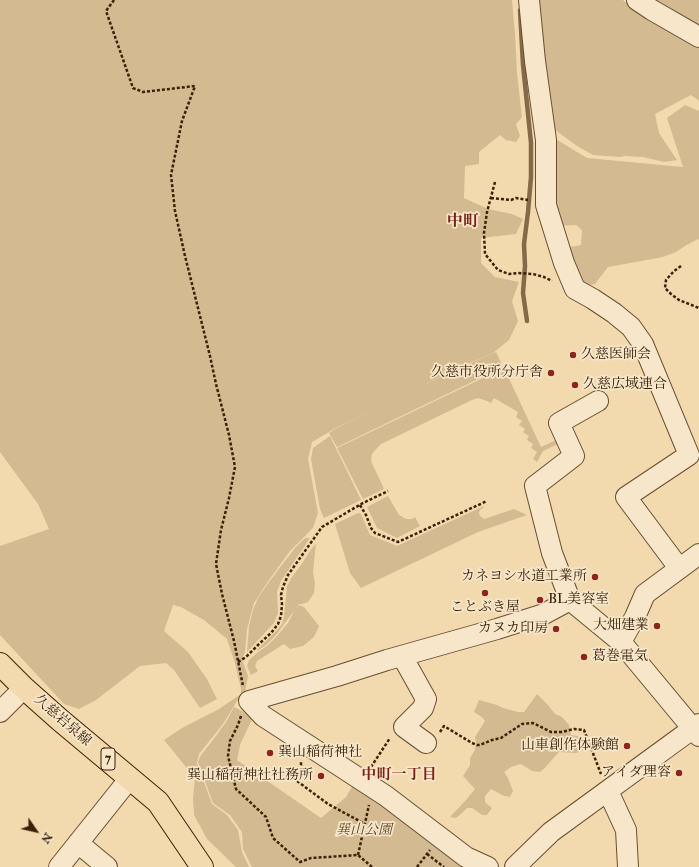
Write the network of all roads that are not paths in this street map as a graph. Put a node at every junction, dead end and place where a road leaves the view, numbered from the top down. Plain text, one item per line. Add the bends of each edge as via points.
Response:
1 (529, 0) edge
2 (637, 0) edge
3 (699, 37) edge
4 (598, 401) dead end
5 (699, 554) edge
6 (680, 568) junction
7 (570, 600) junction
8 (621, 642) junction
9 (402, 656) junction
10 (0, 664) edge
11 (24, 688) junction
12 (0, 712) edge
13 (697, 729) edge
14 (426, 743) road end
15 (130, 778) junction
16 (608, 791) junction
17 (78, 843) junction
18 (59, 867) edge
19 (107, 867) edge
20 (202, 867) edge
21 (488, 867) edge
22 (515, 867) edge
23 (628, 867) edge

1 - 6 street via 546,140 546,205 564,264 575,289 614,313 630,327 643,344 689,455 626,497
2 - 3 street
4 - 7 street via 559,423 574,456 535,486 552,553
5 - 6 street
6 - 8 street via 645,594
7 - 8 street
7 - 9 street via 544,614
8 - 13 street
9 - 14 street via 426,699 422,708 404,727
9 - 21 street via 249,701 263,716 366,772 386,796 466,858
10 - 11 main road, 久慈岩泉線 / 7
11 - 12 street
11 - 15 main road, 久慈岩泉線 / 7
13 - 16 street
15 - 17 street
15 - 20 main road, 久慈岩泉線 / 7 via 158,802
16 - 22 street via 551,832
16 - 23 street via 626,830
17 - 18 street
17 - 19 street

